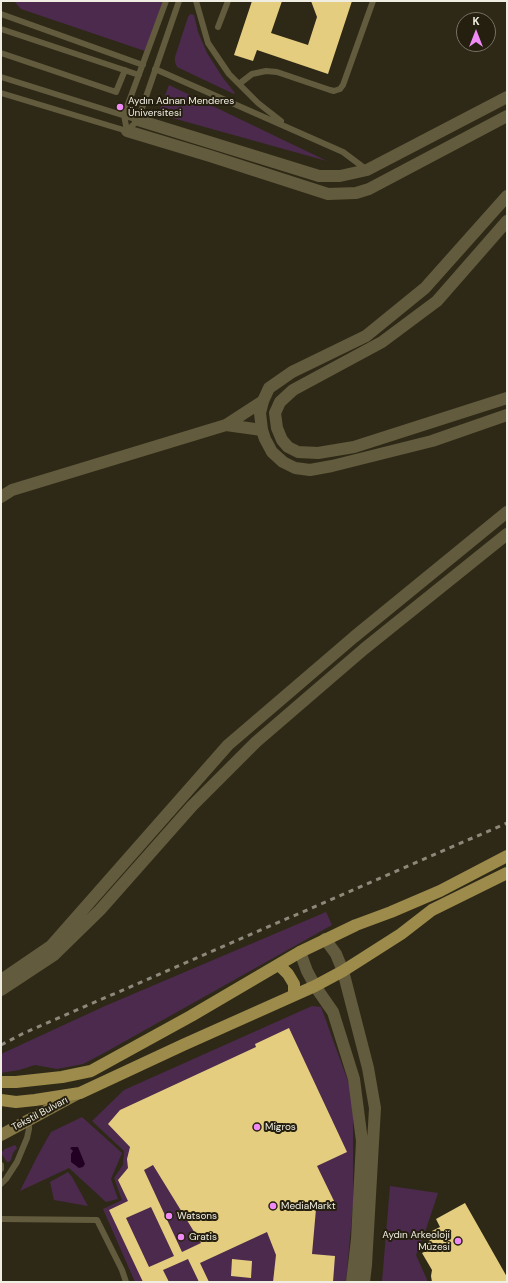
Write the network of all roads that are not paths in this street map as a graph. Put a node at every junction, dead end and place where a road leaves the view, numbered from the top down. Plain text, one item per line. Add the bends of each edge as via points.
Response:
1 (166, 1) edge
2 (179, 1) edge
3 (196, 1) edge
4 (228, 1) edge
5 (372, 1) edge
6 (1, 14) edge
7 (218, 27) dead end
8 (1, 29) edge
9 (1, 53) edge
10 (143, 65) junction
11 (155, 69) junction
12 (125, 70) junction
13 (139, 75) junction
14 (1, 77) edge
15 (239, 84) junction
16 (1, 93) edge
17 (507, 97) edge
18 (124, 115) junction
19 (507, 116) edge
20 (138, 120) junction
21 (289, 127) junction
22 (127, 130) junction
23 (367, 170) junction
24 (507, 196) edge
25 (507, 221) edge
26 (507, 398) edge
27 (263, 401) junction
28 (507, 415) edge
29 (226, 425) junction
30 (262, 430) junction
31 (1, 497) edge
32 (507, 512) edge
33 (507, 534) edge
34 (507, 856) edge
35 (507, 873) edge
36 (325, 939) junction
37 (300, 952) junction
38 (278, 965) junction
39 (343, 971) junction
40 (1, 980) edge
41 (315, 986) junction
42 (1, 990) edge
43 (294, 995) junction
44 (1, 1082) edge
45 (16, 1082) junction
46 (1, 1089) edge
47 (80, 1093) junction
48 (1, 1100) edge
49 (29, 1120) junction
50 (1, 1135) edge
51 (1, 1165) edge
52 (1, 1169) edge
53 (1, 1184) edge
54 (1, 1219) edge
55 (126, 1282) edge
56 (352, 1282) edge
57 (364, 1282) edge

1 - 10 lane
2 - 11 lane
3 - 15 lane via 208,43
4 - 7 lane
5 - 15 lane via 340,89 330,90 277,72 266,71 252,74
6 - 10 lane
8 - 12 lane
9 - 12 lane via 116,92
10 - 13 lane
11 - 20 lane
11 - 21 lane
12 - 13 lane
13 - 18 lane
14 - 18 lane
15 - 21 lane via 258,103
16 - 22 lane
17 - 23 street
18 - 20 lane
18 - 22 lane
19 - 22 street via 374,187 356,193 328,194
20 - 22 lane
20 - 23 street via 319,176 340,176
21 - 23 lane via 343,152
24 - 27 street via 425,288 366,336 292,372 269,388
25 - 26 street via 436,301 382,342 293,390 280,402 276,413 277,428 288,447 298,452 318,453 354,447
27 - 29 street
27 - 30 street via 260,413
28 - 30 street via 432,441 310,470 295,468 283,462 272,452
29 - 30 street
29 - 31 street via 12,490
32 - 40 street via 354,637 228,745 51,946
33 - 42 street via 364,649 256,742 192,806 100,910 54,955
34 - 36 main road via 440,891
35 - 39 main road via 432,910 401,934
36 - 37 main road
36 - 39 street via 336,954
37 - 38 main road
37 - 41 street
38 - 43 main road via 294,984
38 - 45 main road via 91,1071
39 - 41 main road
39 - 57 street via 368,1068 375,1108
41 - 43 main road
41 - 56 street via 333,1012 354,1079 362,1141
43 - 47 main road
44 - 45 main road
45 - 46 main road
47 - 48 main road via 16,1102
47 - 49 main road, Tekstil Bulvarı
49 - 50 main road, Tekstil Bulvarı
49 - 53 lane via 27,1138 17,1162
51 - 52 lane
54 - 55 lane via 97,1220

